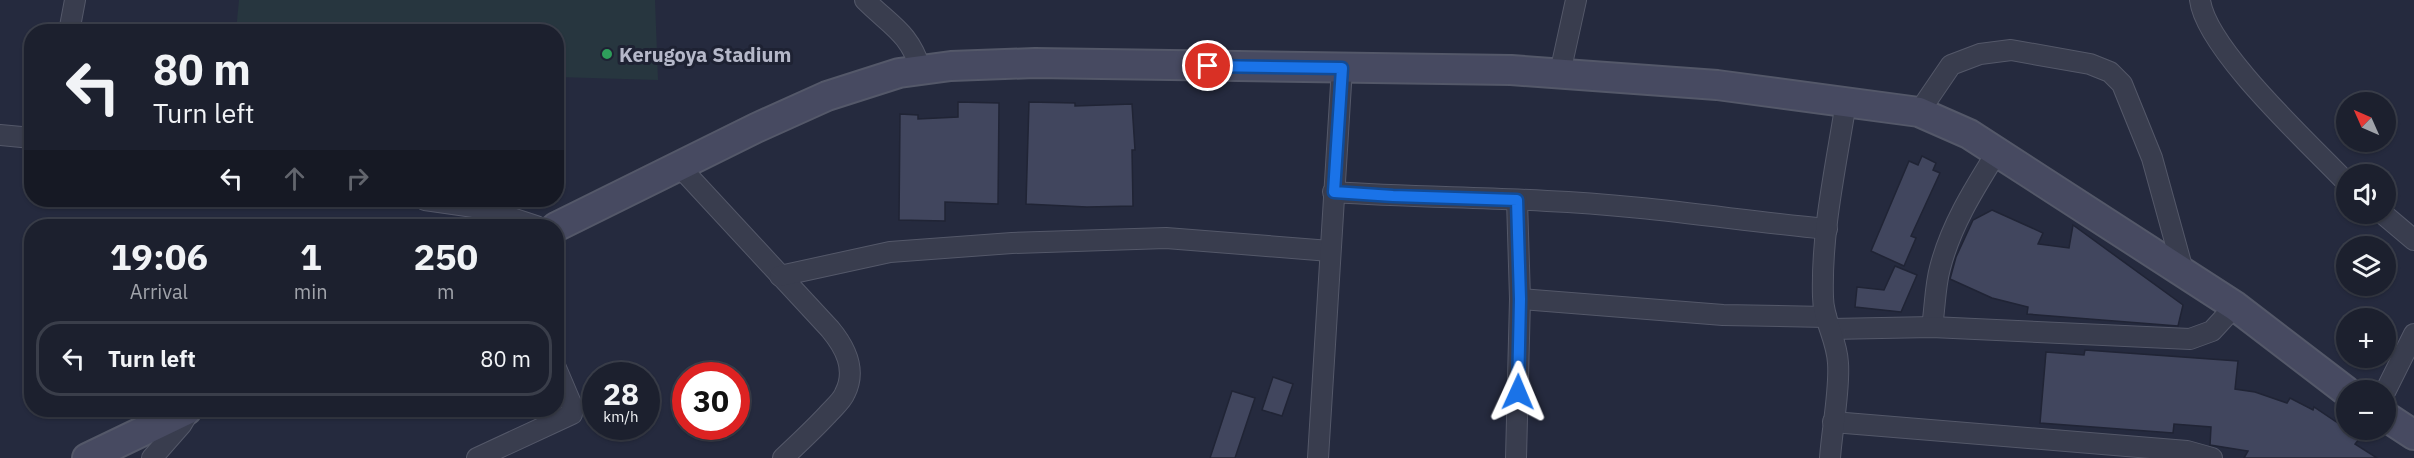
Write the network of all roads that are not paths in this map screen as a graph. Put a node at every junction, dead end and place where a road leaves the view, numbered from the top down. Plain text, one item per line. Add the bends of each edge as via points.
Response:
1 (75, 0) edge
2 (865, 0) edge
3 (1576, 0) edge
4 (2200, 0) edge
5 (70, 24) edge
6 (1342, 68) junction
7 (921, 70) junction
8 (1560, 72) junction
9 (1846, 102) junction
10 (1919, 112) junction
11 (0, 135) edge
12 (24, 137) edge
13 (1997, 152) junction
14 (680, 166) junction
15 (2336, 172) edge
16 (1334, 192) junction
17 (1517, 200) junction
18 (474, 207) edge
19 (515, 219) edge
20 (564, 223) edge
21 (2395, 224) edge
22 (1827, 229) junction
23 (2414, 240) edge
24 (1330, 251) junction
25 (2184, 274) junction
26 (780, 276) junction
27 (1520, 299) junction
28 (2235, 306) junction
29 (1828, 323) junction
30 (1932, 327) junction
31 (2414, 333) edge
32 (2391, 380) edge
33 (2336, 383) edge
34 (564, 387) edge
35 (173, 417) edge
36 (185, 417) edge
37 (1833, 422) junction
38 (2396, 424) edge
39 (2414, 435) edge
40 (87, 458) edge
41 (152, 458) edge
42 (477, 458) edge
43 (783, 458) edge
44 (1318, 458) edge
45 (1516, 458) edge
46 (1830, 458) edge
47 (2212, 458) edge

1 - 5 street
2 - 7 street via 906,37
3 - 8 street
4 - 15 street via 2205,16 2241,73
6 - 7 main road via 1035,63
6 - 8 main road
6 - 16 street
7 - 14 main road via 827,96
8 - 9 main road via 1717,85
9 - 10 main road
9 - 22 street
10 - 13 main road via 1969,134
10 - 25 street via 1951,65 1980,54 2011,50 2090,64 2110,72 2122,84 2152,158
11 - 12 street
13 - 25 main road
13 - 30 street via 1950,234 1939,270
14 - 20 main road
14 - 26 street
16 - 17 street
16 - 24 street
17 - 22 street via 1675,210
17 - 27 street
18 - 19 street
21 - 23 street
22 - 29 street via 1823,296
24 - 26 street via 1166,238 1012,243 890,252
24 - 44 street
25 - 28 main road
26 - 43 street via 844,345 850,380 845,395
27 - 29 street
27 - 45 street
28 - 30 street via 2212,331 2190,339
28 - 33 main road
29 - 30 street
29 - 37 street via 1838,364
31 - 32 street
34 - 42 street via 572,414
35 - 40 main road
36 - 41 street
37 - 46 street
37 - 47 street via 2187,451
38 - 39 main road

